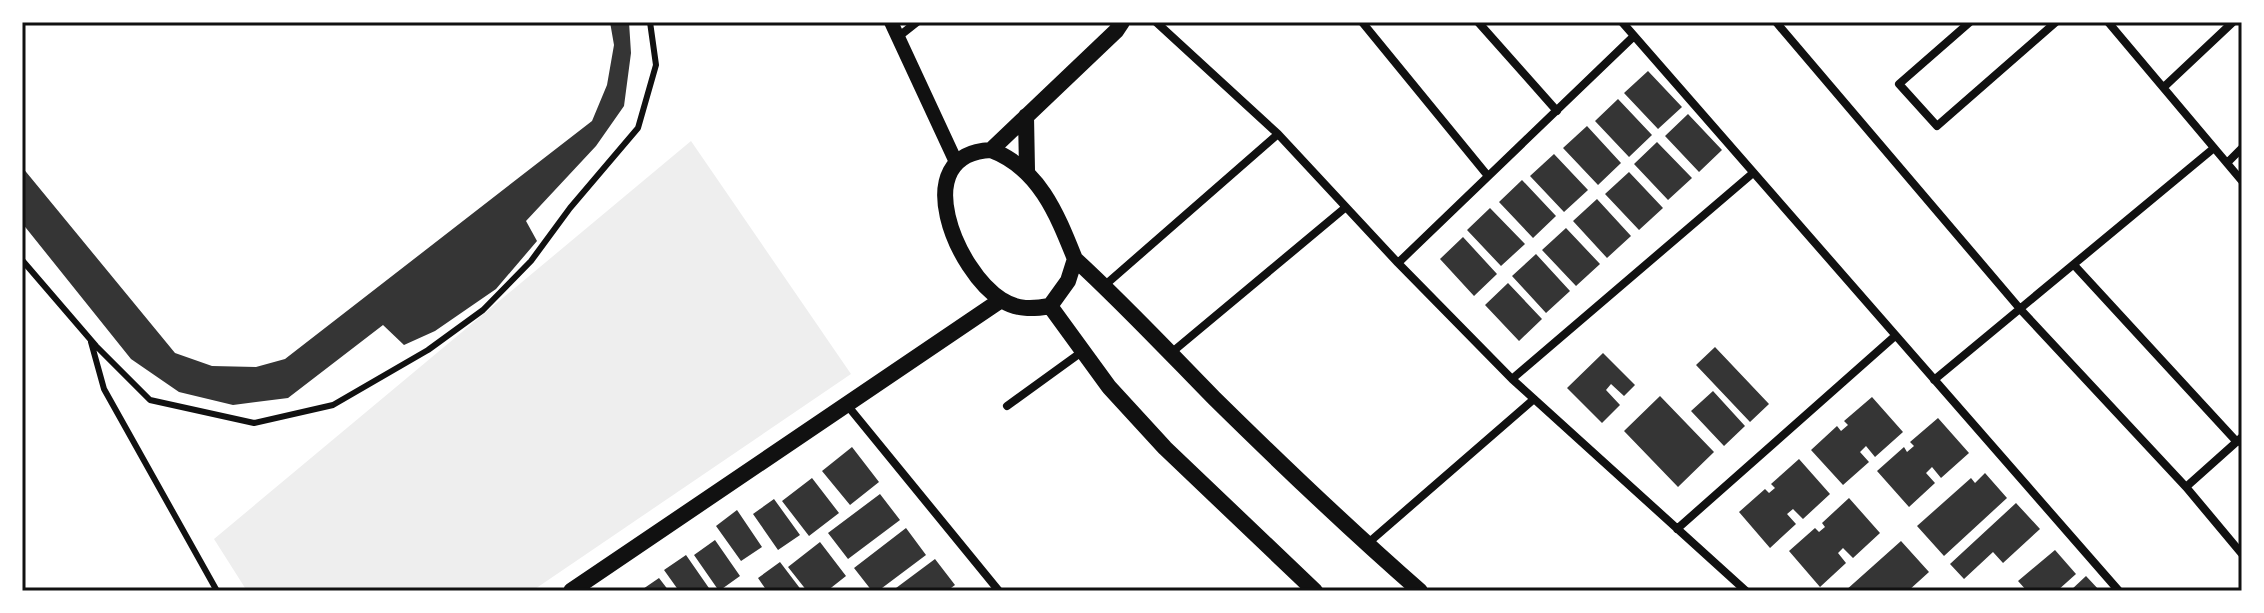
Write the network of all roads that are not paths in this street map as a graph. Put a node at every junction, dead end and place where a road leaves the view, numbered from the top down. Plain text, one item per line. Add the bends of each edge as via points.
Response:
1 (650, 22) edge
2 (891, 22) edge
3 (917, 22) edge
4 (1122, 22) edge
5 (1156, 22) edge
6 (1362, 22) edge
7 (1478, 22) edge
8 (1622, 22) edge
9 (1776, 22) edge
10 (1970, 22) edge
11 (2056, 22) edge
12 (2108, 22) edge
13 (2233, 22) edge
14 (1634, 36) junction
15 (898, 37) junction
16 (2165, 86) junction
17 (1557, 111) junction
18 (1026, 116) junction
19 (1278, 134) junction
20 (2214, 148) junction
21 (2242, 148) edge
22 (991, 150) junction
23 (956, 162) junction
24 (2227, 163) junction
25 (1027, 170) junction
26 (1753, 173) junction
27 (1488, 176) junction
28 (2242, 181) edge
29 (1346, 207) junction
30 (1075, 259) junction
31 (22, 260) edge
32 (1398, 263) junction
33 (2074, 265) junction
34 (1104, 286) junction
35 (1001, 300) junction
36 (1050, 306) junction
37 (2021, 310) junction
38 (1895, 336) junction
39 (90, 338) junction
40 (1083, 351) junction
41 (1171, 353) junction
42 (1512, 379) junction
43 (1934, 380) junction
44 (1534, 399) junction
45 (847, 405) junction
46 (1007, 406) dead end
47 (2239, 440) edge
48 (2186, 487) junction
49 (1677, 529) junction
50 (1367, 544) junction
51 (2242, 554) edge
52 (217, 591) edge
53 (571, 591) edge
54 (999, 591) edge
55 (1315, 591) edge
56 (1420, 591) edge
57 (1746, 591) edge
58 (2119, 591) edge

1 - 39 lane via 656,65 638,128 531,261 483,310 333,405 254,423 150,400
2 - 15 street
3 - 15 street
4 - 18 main road
5 - 19 street
6 - 27 street
7 - 17 street
8 - 14 street
9 - 37 street
10 - 11 street via 1899,84 1937,126
12 - 16 street
13 - 16 street
14 - 17 street
14 - 26 street
15 - 23 street
16 - 20 street
17 - 27 street
18 - 22 main road
18 - 25 main road
19 - 29 street
19 - 34 street
20 - 24 street
20 - 33 street
21 - 24 street
22 - 23 main road via 973,151
22 - 25 main road
23 - 35 main road via 943,197 947,222 982,283
24 - 28 street
25 - 30 main road via 1056,213
26 - 38 street
26 - 42 street
27 - 32 street
29 - 32 street
29 - 41 street
30 - 34 main road
30 - 36 main road via 1068,281
31 - 39 lane
32 - 42 street
33 - 37 street
33 - 47 street
34 - 41 main road
35 - 36 main road via 1031,309
35 - 45 main road
36 - 40 main road
37 - 43 street
37 - 48 street
38 - 43 street
38 - 49 street
39 - 52 lane via 104,389
40 - 46 street
40 - 55 main road via 1165,448
41 - 50 main road
42 - 44 street
43 - 58 street
44 - 49 street
44 - 50 street
45 - 53 main road
45 - 54 street
47 - 48 street
48 - 51 street
49 - 57 street
50 - 56 main road

